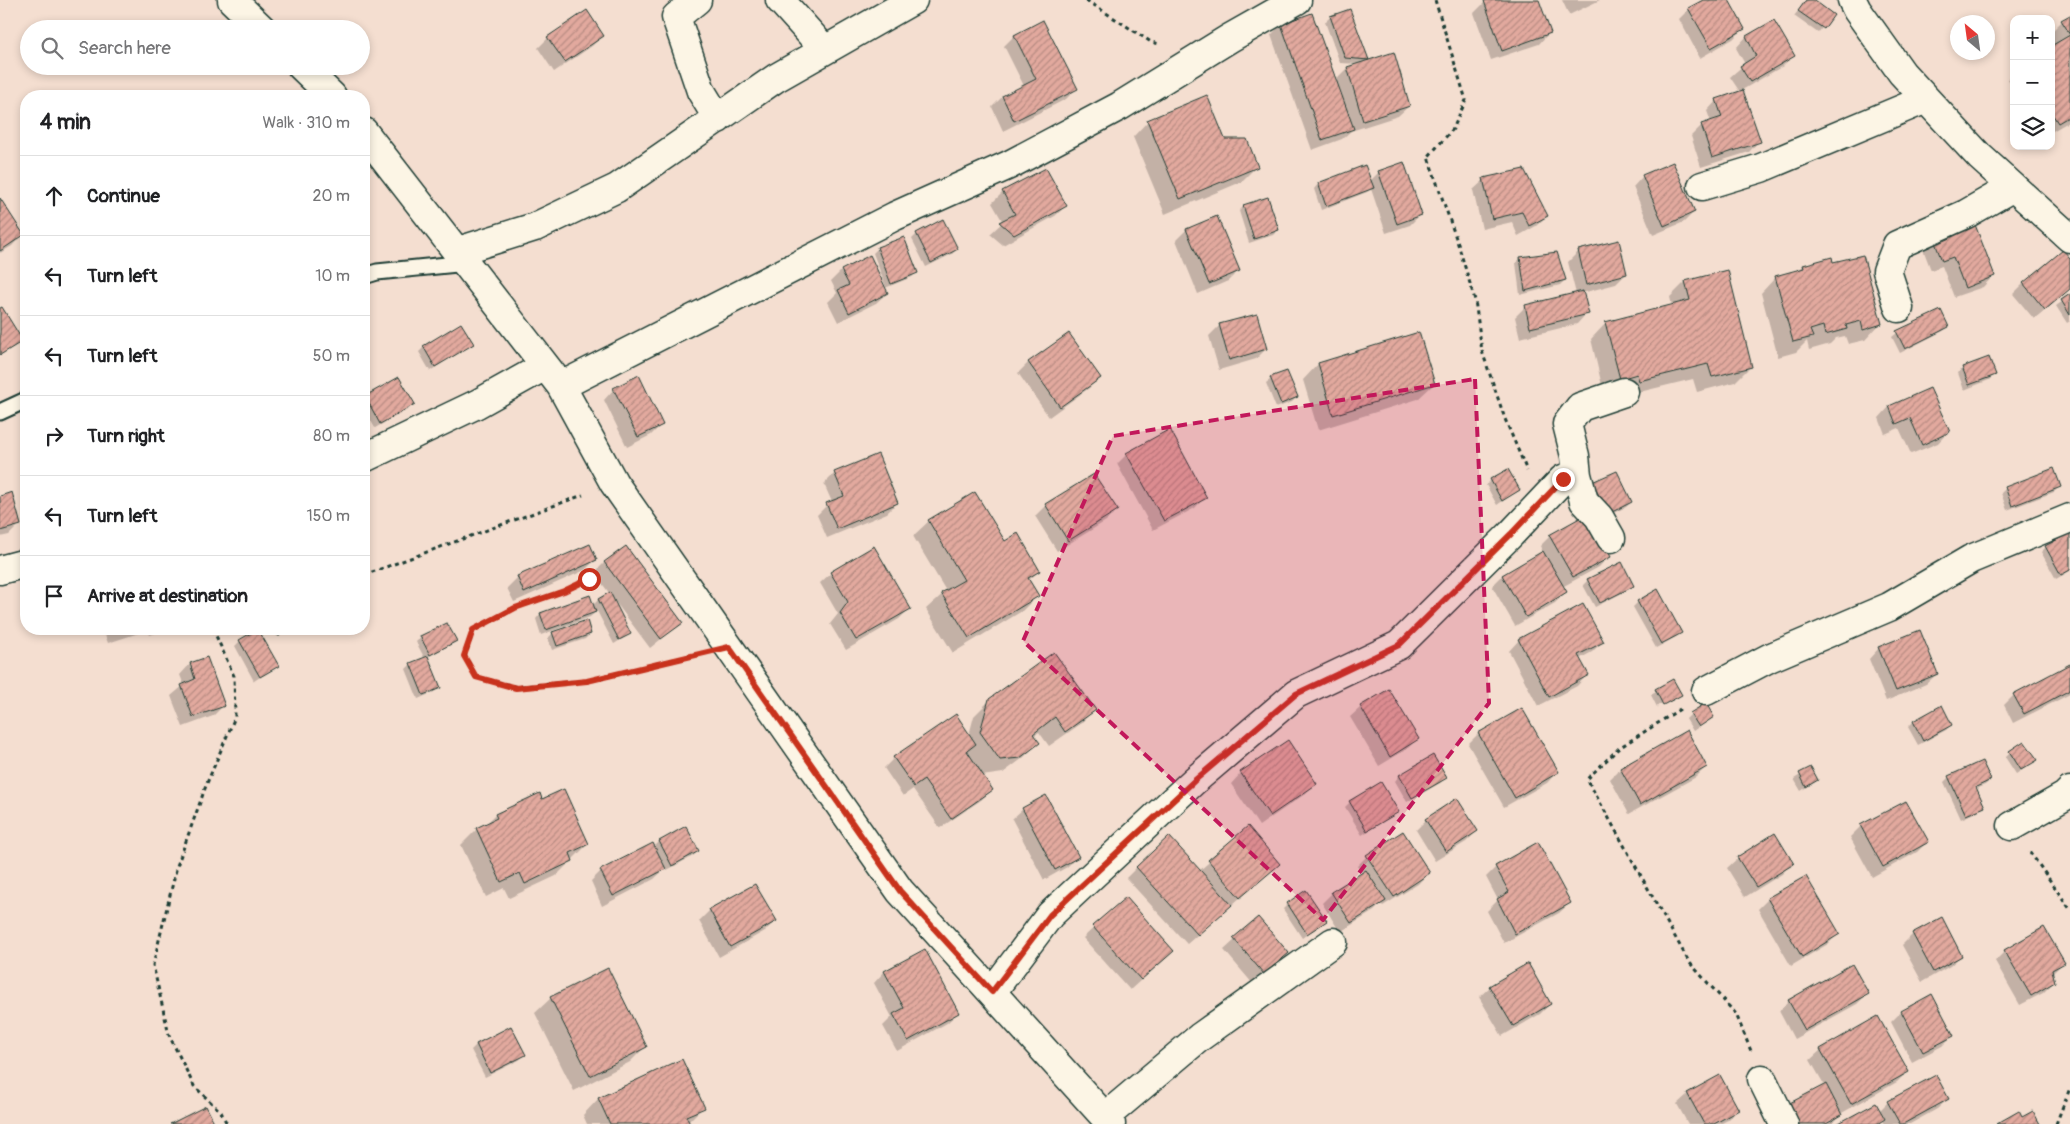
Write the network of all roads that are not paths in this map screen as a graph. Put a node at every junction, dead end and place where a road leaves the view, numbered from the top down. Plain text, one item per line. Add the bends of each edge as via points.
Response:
1 (234, 0) edge
2 (698, 0) edge
3 (780, 0) edge
4 (913, 0) edge
5 (1297, 0) edge
6 (1852, 0) edge
7 (253, 20) edge
8 (825, 50) junction
9 (310, 75) edge
10 (326, 90) edge
11 (1926, 99) junction
12 (718, 119) junction
13 (370, 140) edge
14 (1702, 186) dead end
15 (2013, 187) junction
16 (2070, 238) edge
17 (462, 257) junction
18 (370, 274) edge
19 (1899, 308) dead end
20 (553, 376) junction
21 (1624, 392) dead end
22 (20, 403) edge
23 (0, 412) edge
24 (370, 455) edge
25 (1577, 474) junction
26 (2070, 518) edge
27 (1611, 538) dead end
28 (20, 565) edge
29 (0, 570) edge
30 (1706, 691) road end
31 (2070, 791) edge
32 (2012, 826) road end
33 (1333, 942) dead end
34 (992, 992) junction
35 (1762, 1079) road end
36 (1108, 1120) edge
37 (1784, 1124) edge

1 - 7 street
2 - 12 street via 676,17 701,91
3 - 8 street
4 - 8 street
5 - 20 street via 1120,106 1009,165
6 - 11 street via 1895,64
8 - 12 street via 776,78
9 - 10 street
11 - 14 street via 1761,168
11 - 15 street
12 - 17 street via 617,188
13 - 17 street
15 - 16 street
15 - 19 street via 1966,214 1896,245 1887,271
17 - 18 lane
17 - 20 street
20 - 24 street via 477,404
20 - 34 street via 614,483 900,891
21 - 25 street via 1580,407 1567,424
22 - 23 lane
25 - 27 street via 1584,502 1599,517
25 - 34 street via 1563,479 1399,645 1296,694 1194,781 1050,915
26 - 30 street via 1971,559 1888,607 1769,658
28 - 29 street
31 - 32 street
33 - 36 street via 1200,1036
34 - 36 street
35 - 37 street

